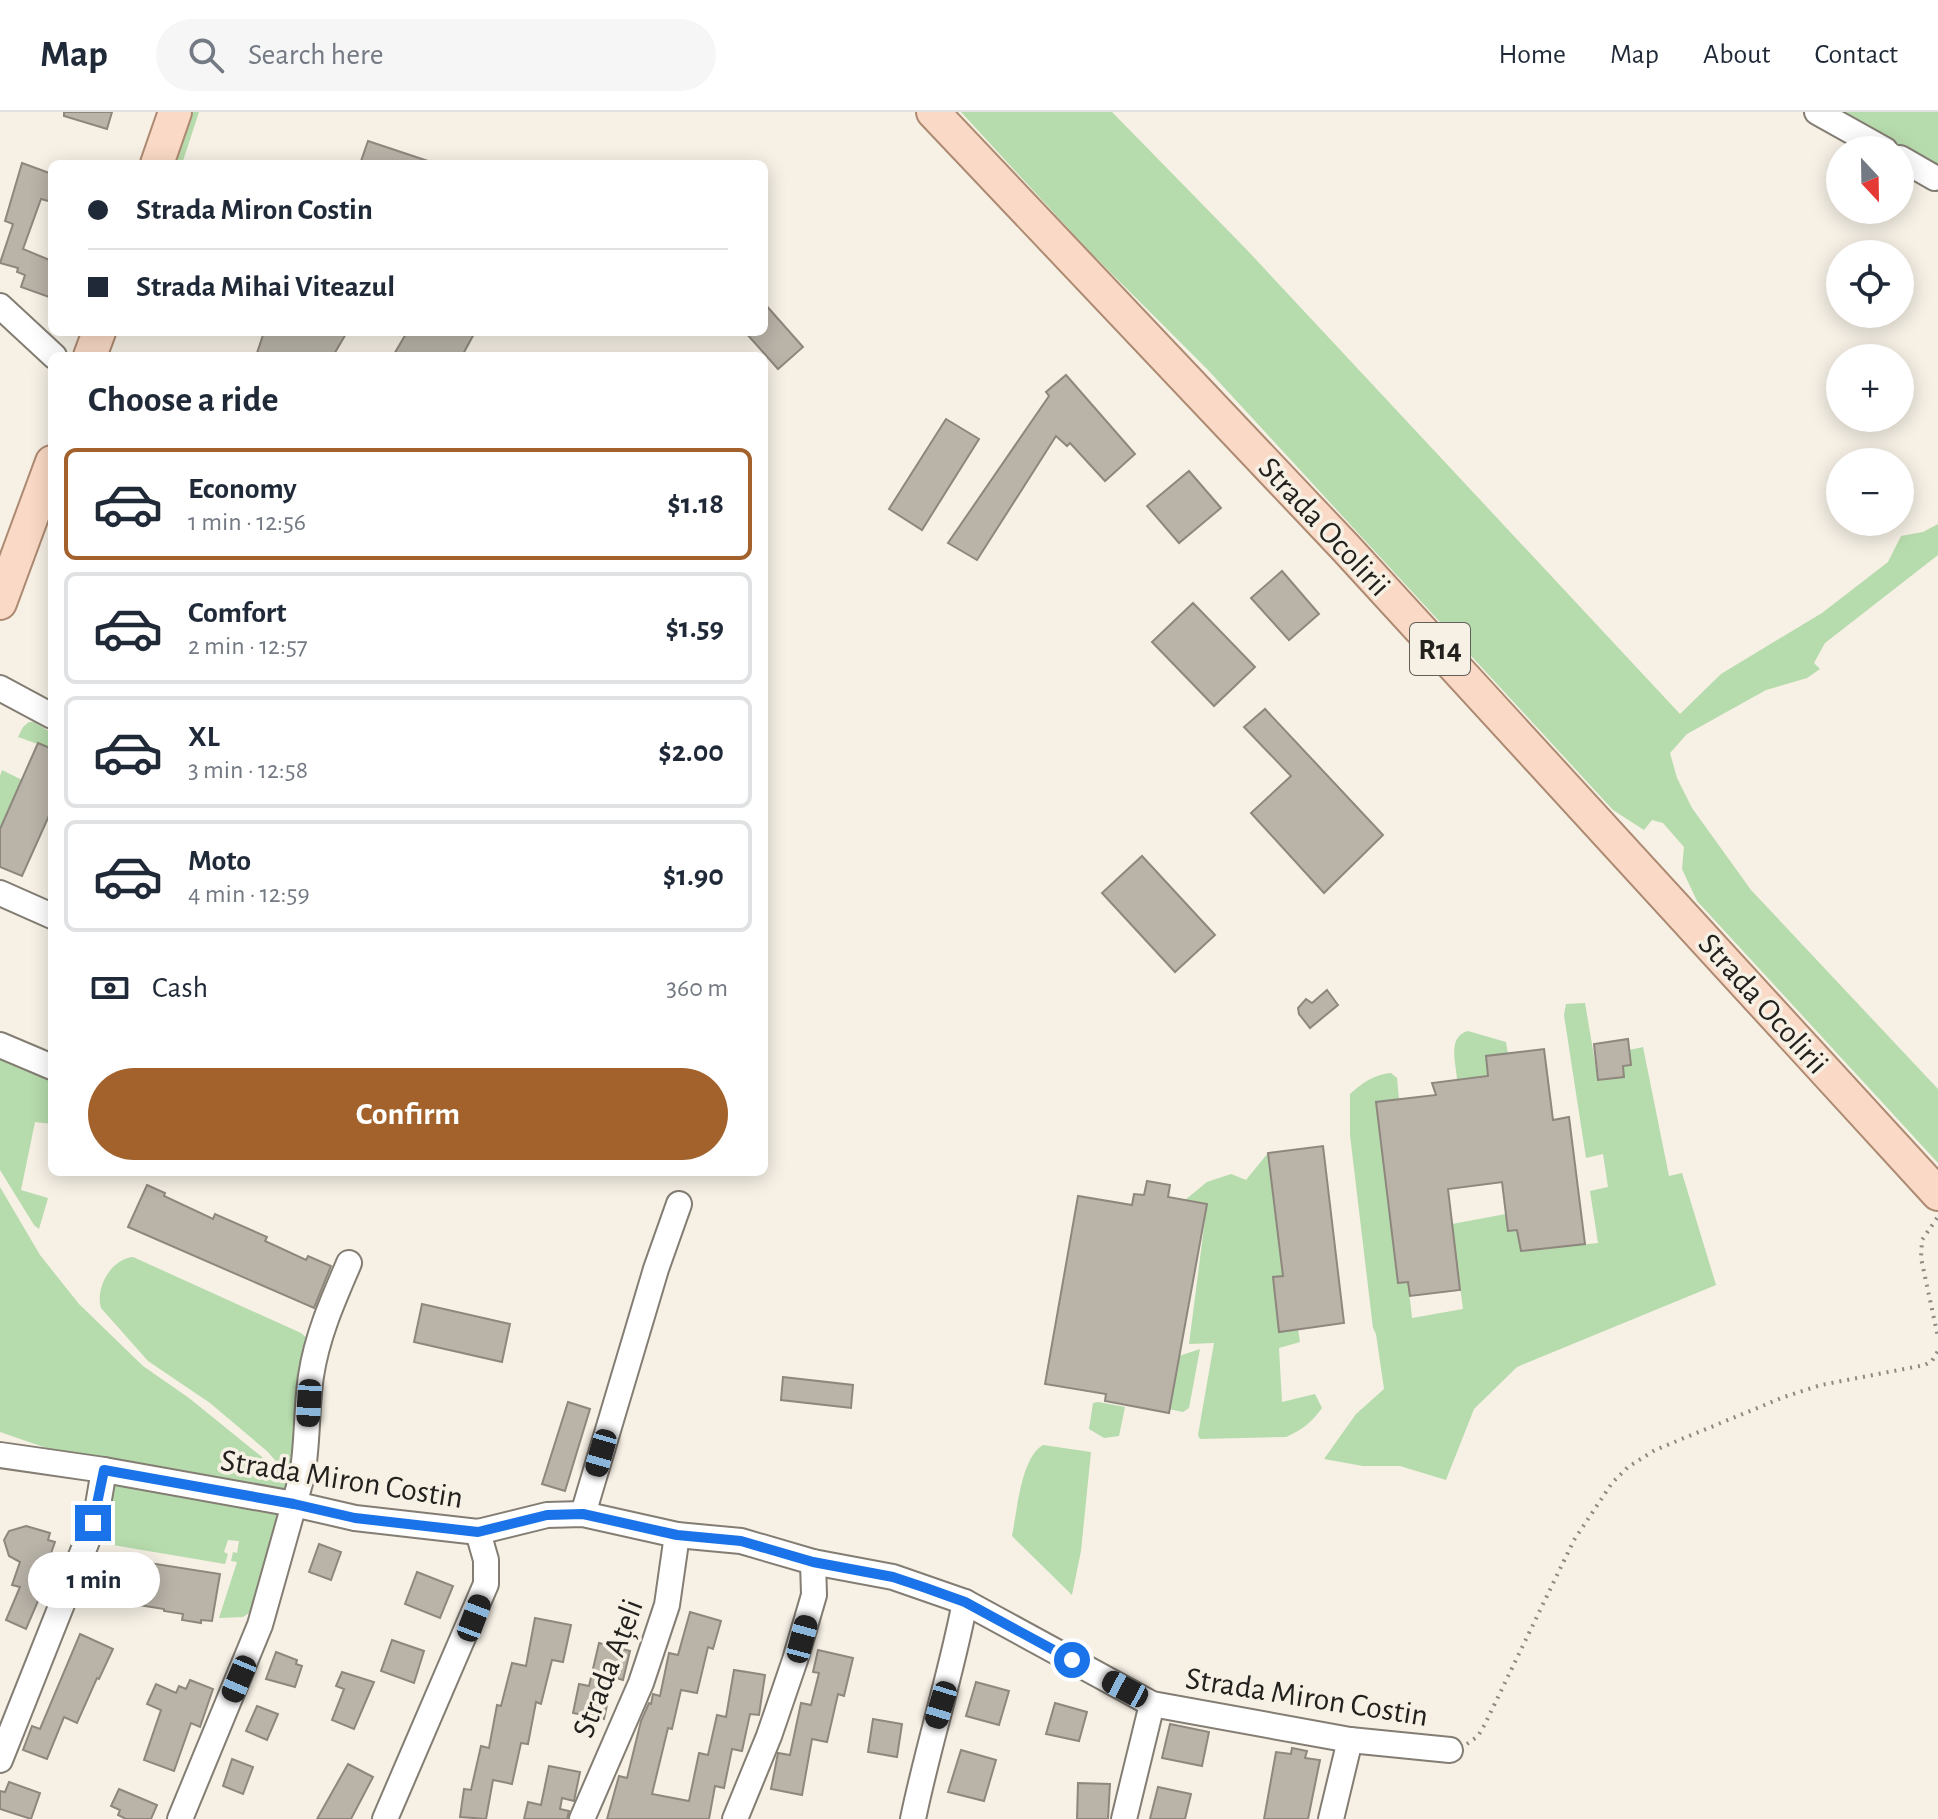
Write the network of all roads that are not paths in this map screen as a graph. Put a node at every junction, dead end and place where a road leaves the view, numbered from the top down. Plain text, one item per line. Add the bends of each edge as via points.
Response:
1 (175, 112) edge
2 (933, 112) edge
3 (1817, 112) edge
4 (1860, 136) edge
5 (158, 160) edge
6 (1914, 166) edge
7 (1935, 178) dead end
8 (0, 306) edge
9 (50, 352) edge
10 (48, 473) edge
11 (0, 603) edge
12 (0, 688) edge
13 (48, 714) edge
14 (0, 893) edge
15 (48, 914) edge
16 (0, 1045) edge
17 (48, 1065) edge
18 (1938, 1194) edge
19 (679, 1204) dead end
20 (349, 1263) dead end
21 (0, 1455) edge
22 (104, 1470) junction
23 (294, 1504) junction
24 (583, 1514) junction
25 (478, 1532) junction
26 (677, 1535) junction
27 (813, 1562) junction
28 (965, 1602) junction
29 (1152, 1704) junction
30 (1350, 1740) junction
31 (1450, 1750) road end
32 (0, 1760) edge
33 (180, 1819) edge
34 (385, 1819) edge
35 (582, 1819) edge
36 (735, 1819) edge
37 (913, 1819) edge
38 (1124, 1819) edge
39 (1331, 1819) edge

1 - 5 main road
2 - 18 main road, Strada Ocolirii / R14 via 1344,546
3 - 4 street
6 - 7 street
8 - 9 street
10 - 11 main road
12 - 13 street
14 - 15 street
16 - 17 street
19 - 24 street
20 - 23 street via 325,1317 311,1376 306,1455
21 - 22 street, Strada Miron Costin
22 - 23 street, Strada Miron Costin
22 - 32 street via 87,1541
23 - 25 street, Strada Miron Costin via 355,1518
23 - 33 street via 260,1625
24 - 25 street, Strada Miron Costin via 547,1515
24 - 26 street, Strada Miron Costin
25 - 34 street via 486,1584
26 - 27 street, Strada Miron Costin via 741,1541
26 - 35 street, Strada Ațeli via 663,1618
27 - 28 street, Strada Miron Costin via 893,1577
27 - 36 street via 814,1595 795,1660
28 - 29 street, Strada Miron Costin
28 - 37 street
29 - 30 street, Strada Miron Costin
29 - 38 street
30 - 31 street, Strada Miron Costin
30 - 39 street

